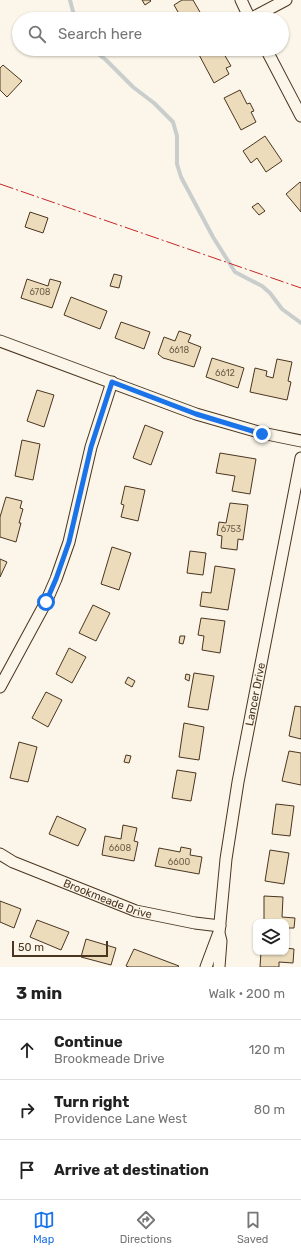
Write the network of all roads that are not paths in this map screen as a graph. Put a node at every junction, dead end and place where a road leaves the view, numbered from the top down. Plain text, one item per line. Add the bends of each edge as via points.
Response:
1 (241, 0) edge
2 (286, 0) edge
3 (247, 12) edge
4 (263, 12) edge
5 (270, 56) edge
6 (301, 116) edge
7 (0, 341) edge
8 (112, 382) junction
9 (301, 442) edge
10 (301, 458) edge
11 (0, 687) edge
12 (0, 854) edge
13 (220, 929) junction
14 (206, 967) edge
15 (219, 967) edge

1 - 3 street
2 - 4 street
5 - 6 street
7 - 8 street
8 - 9 street via 196,414 262,434
8 - 11 street via 91,447 69,542 56,579
10 - 13 street, Lancer Drive via 238,782 226,859
12 - 13 street, Brookmeade Drive via 13,862 136,910
13 - 14 street, Lancer Drive
13 - 15 street, Lancer Drive

